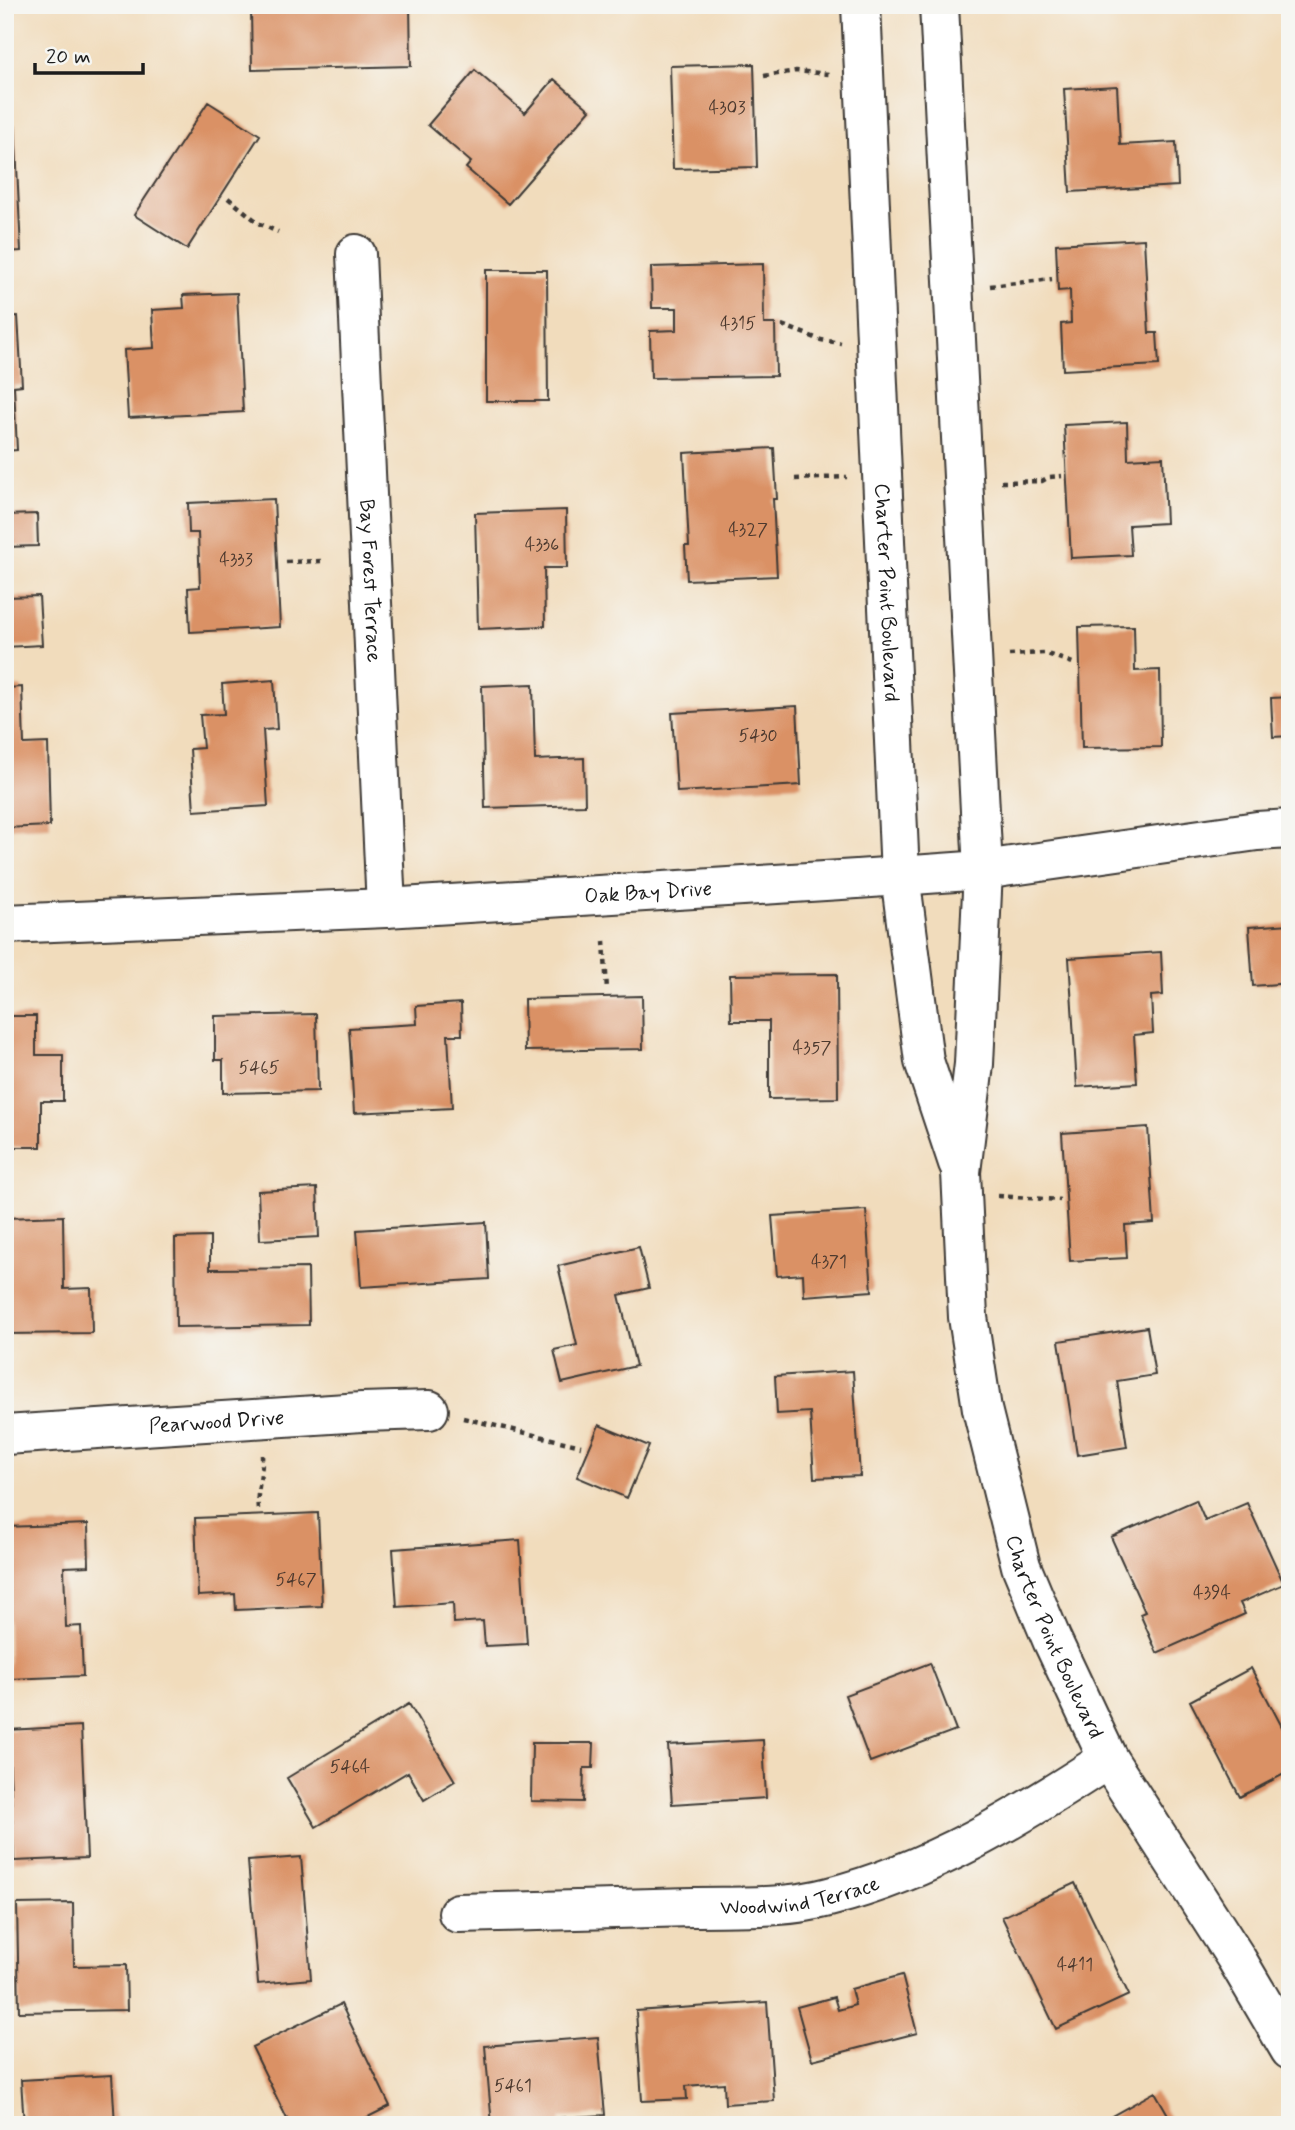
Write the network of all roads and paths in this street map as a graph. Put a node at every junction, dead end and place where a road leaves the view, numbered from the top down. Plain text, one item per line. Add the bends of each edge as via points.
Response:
1 (861, 5) edge
2 (939, 5) edge
3 (864, 74) junction
4 (764, 76) dead end
5 (228, 198) dead end
6 (278, 232) dead end
7 (356, 254) dead end
8 (1052, 279) dead end
9 (953, 289) junction
10 (782, 326) dead end
11 (876, 338) junction
12 (1062, 476) dead end
13 (882, 477) junction
14 (795, 479) dead end
15 (963, 483) junction
16 (321, 561) dead end
17 (286, 562) dead end
18 (972, 656) junction
19 (1073, 663) dead end
20 (1290, 829) edge
21 (983, 870) junction
22 (900, 875) junction
23 (386, 908) junction
24 (5, 924) edge
25 (604, 941) dead end
26 (607, 990) dead end
27 (962, 1183) junction
28 (1060, 1200) dead end
29 (429, 1410) joint
30 (260, 1418) junction
31 (5, 1435) edge
32 (581, 1446) dead end
33 (258, 1509) dead end
34 (1108, 1759) junction
35 (458, 1913) dead end
36 (1290, 2050) edge

1 - 3 street, Charter Point Boulevard
2 - 9 street, Charter Point Boulevard
3 - 4 path via 796,71
3 - 11 street, Charter Point Boulevard
5 - 6 path via 260,224
7 - 23 street, Bay Forest Terrace
8 - 9 path
9 - 15 street, Charter Point Boulevard
10 - 11 path via 834,342 852,344
11 - 13 street, Charter Point Boulevard
12 - 15 path via 1042,481
13 - 14 path
13 - 22 street, Charter Point Boulevard
15 - 18 street, Charter Point Boulevard
16 - 17 path
18 - 19 path via 1044,653
18 - 21 street, Charter Point Boulevard
20 - 21 street, Oak Bay Drive
21 - 22 street, Oak Bay Drive
21 - 27 street, Charter Point Boulevard via 974,1064
22 - 23 street, Oak Bay Drive
22 - 27 street, Charter Point Boulevard via 923,1061
23 - 24 street, Oak Bay Drive
25 - 26 path
27 - 28 path
27 - 34 street, Charter Point Boulevard via 968,1317 982,1409 1021,1566
29 - 30 street, Pearwood Drive
29 - 32 path
30 - 31 street, Pearwood Drive
30 - 33 path via 263,1475
34 - 35 street, Woodwind Terrace via 953,1851 827,1898 769,1905
34 - 36 street, Charter Point Boulevard

